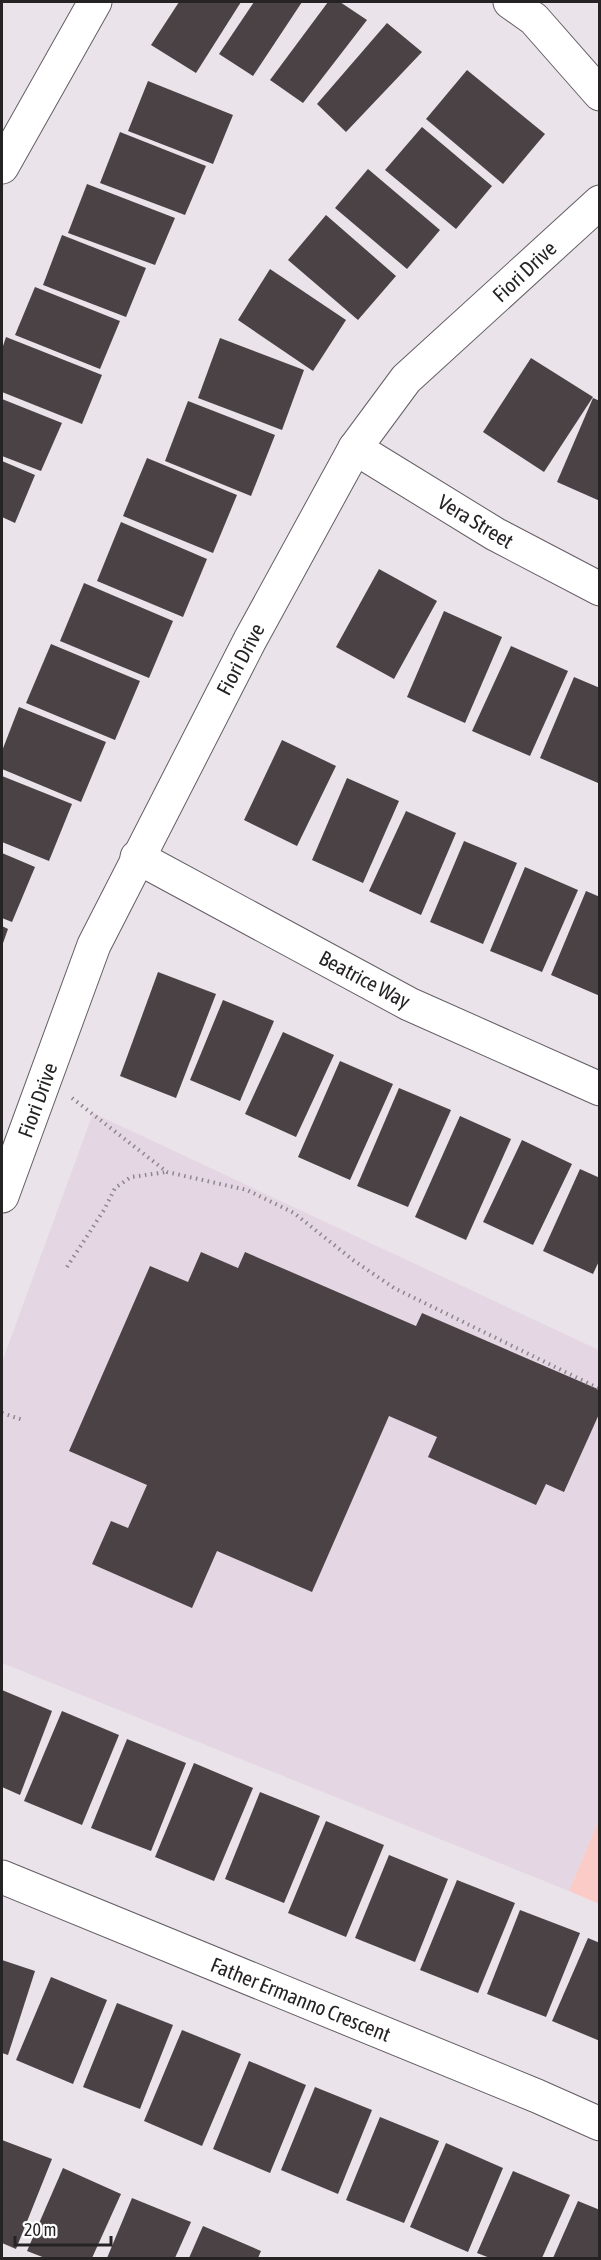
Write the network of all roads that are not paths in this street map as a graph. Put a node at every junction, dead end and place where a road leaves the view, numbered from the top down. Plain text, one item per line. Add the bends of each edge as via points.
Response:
1 (95, 2) edge
2 (510, 2) edge
3 (600, 94) edge
4 (2, 167) edge
5 (600, 202) edge
6 (355, 448) junction
7 (600, 589) edge
8 (137, 857) junction
9 (600, 1089) edge
10 (2, 1196) edge
11 (2, 1877) edge
12 (600, 2124) edge

1 - 4 street
2 - 3 street via 534,19
5 - 6 street, Fiori Drive via 406,379
6 - 7 street, Vera Street via 495,534
6 - 8 street, Fiori Drive
8 - 9 street, Beatrice Way via 409,1004
8 - 10 street, Fiori Drive via 94,945
11 - 12 street, Father Ermanno Crescent

